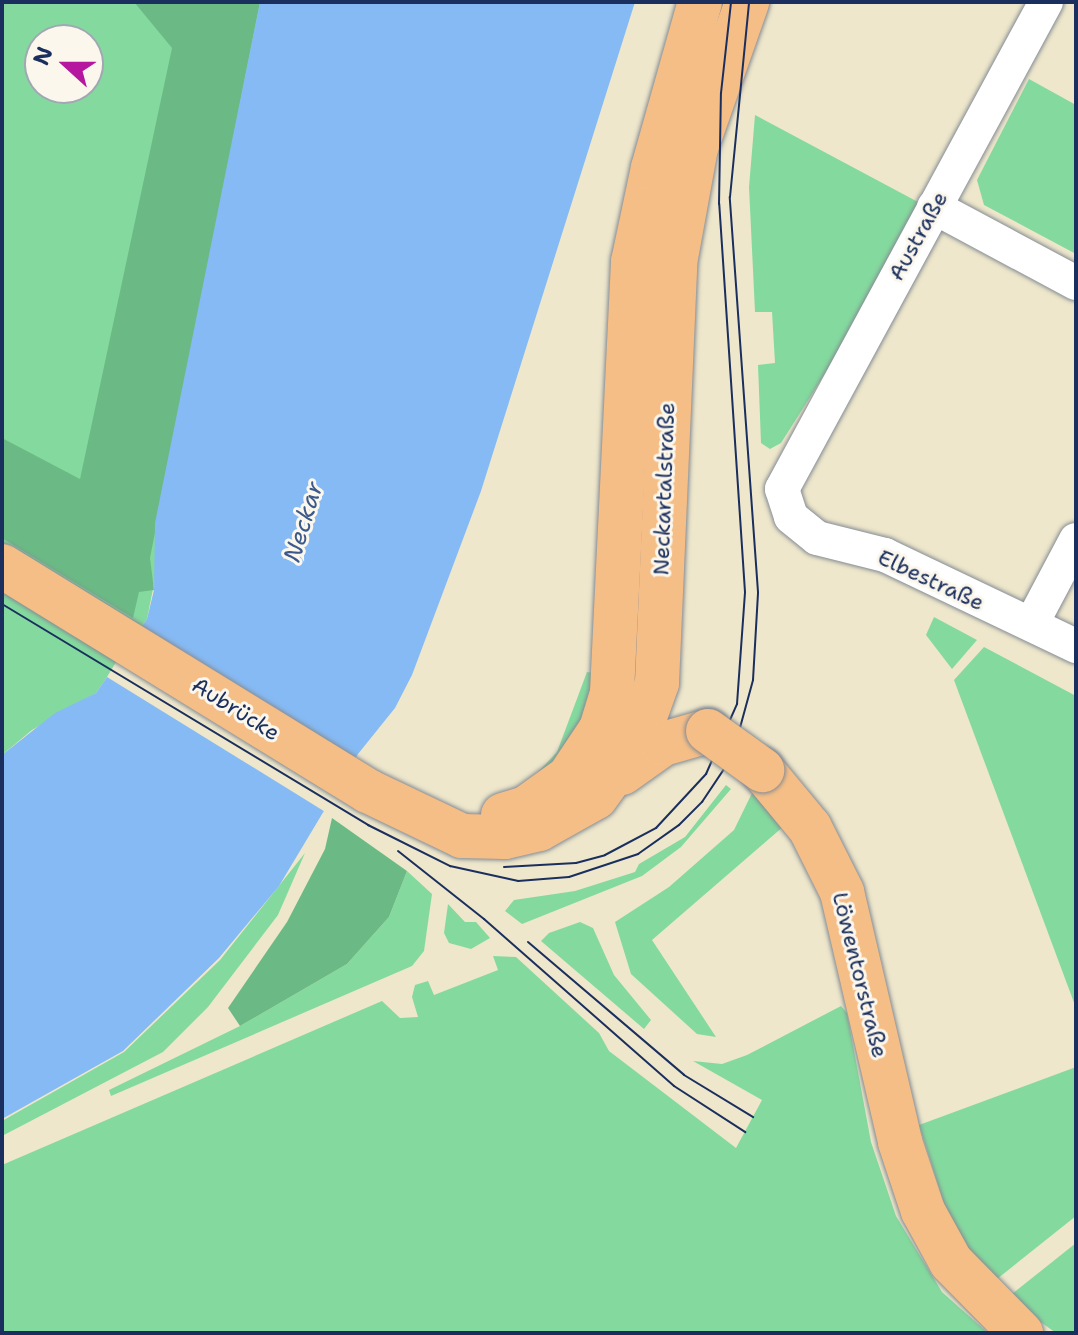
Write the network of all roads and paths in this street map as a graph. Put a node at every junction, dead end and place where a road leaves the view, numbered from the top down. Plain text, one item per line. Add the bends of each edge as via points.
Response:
1 (700, 2) edge
2 (747, 2) edge
3 (1046, 2) edge
4 (934, 207) junction
5 (1076, 283) edge
6 (790, 469) joint
7 (1076, 540) edge
8 (2, 566) edge
9 (1032, 623) junction
10 (1076, 646) edge
11 (632, 697) junction
12 (708, 731) junction
13 (608, 783) junction
14 (384, 799) joint
15 (438, 821) junction
16 (997, 1313) edge

1 - 11 main road, Neckartalstraße via 653,168 633,262
2 - 11 main road, Neckartalstraße via 696,148 675,263
3 - 4 street, Austraße
4 - 5 street
4 - 6 street, Austraße
6 - 9 street, Elbestraße via 782,489 791,517 817,538 885,555
7 - 9 street
8 - 14 main road, Aubrücke
9 - 10 street, Elbestraße
11 - 12 main road, Löwentorstraße
11 - 13 main road, Neckartalstraße via 636,742
11 - 15 main road, Neckartalstraße via 548,795 494,818
12 - 13 main road via 663,744
12 - 16 main road, Löwentorstraße, bridge via 762,770 810,828 842,892 913,1186 934,1234
13 - 15 main road, Neckartalstraße via 578,811 522,834 462,836
14 - 15 main road, Neckartalstraße

